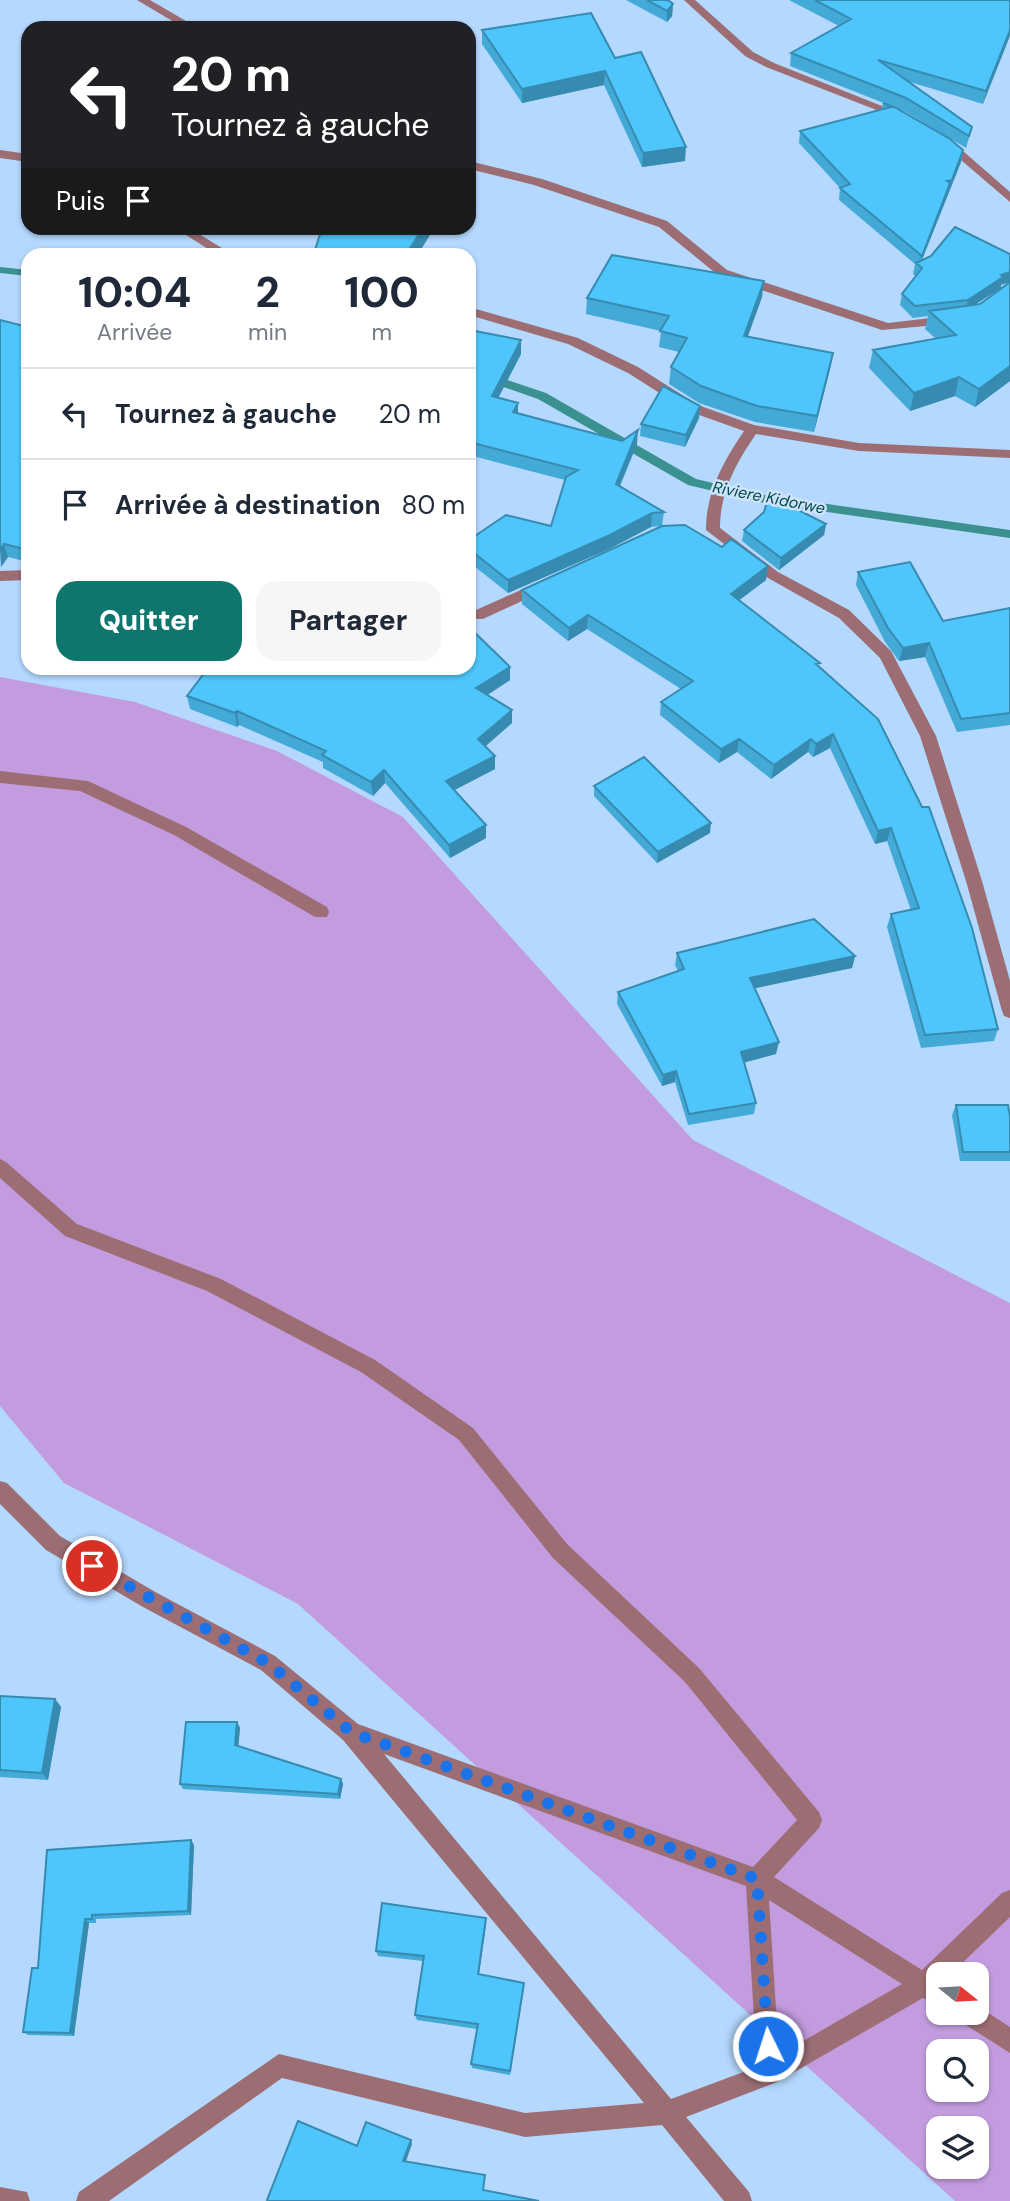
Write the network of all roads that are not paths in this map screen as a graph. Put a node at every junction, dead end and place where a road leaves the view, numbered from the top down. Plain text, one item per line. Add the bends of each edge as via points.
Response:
1 (142, 0) edge
2 (689, 0) edge
3 (180, 21) edge
4 (916, 124) edge
5 (934, 134) edge
6 (0, 154) edge
7 (21, 157) edge
8 (476, 167) edge
9 (1010, 198) edge
10 (193, 235) edge
11 (215, 248) edge
12 (476, 314) edge
13 (956, 319) edge
14 (752, 429) junction
15 (1010, 454) edge
16 (21, 575) edge
17 (0, 576) edge
18 (559, 579) edge
19 (476, 614) edge
20 (0, 777) edge
21 (321, 912) dead end
22 (1010, 1011) edge
23 (0, 1167) edge
24 (0, 1490) edge
25 (351, 1732) junction
26 (757, 1879) junction
27 (1010, 1901) edge
28 (956, 1962) edge
29 (926, 1987) edge
30 (926, 1993) edge
31 (986, 2025) edge
32 (1010, 2041) edge
33 (769, 2074) junction
34 (666, 2113) junction
35 (0, 2199) edge
36 (18, 2201) edge
37 (88, 2201) edge
38 (740, 2201) edge

1 - 3 street
2 - 4 street via 769,65
5 - 9 street
6 - 7 street
8 - 13 street via 538,182 663,224 723,273 887,327
10 - 11 street
12 - 14 street via 573,341 634,370 694,408
14 - 15 street via 859,447
14 - 22 street via 724,471 709,525 773,575 845,614 886,655 928,736
16 - 17 street
18 - 19 street
20 - 21 street via 82,785 180,831
23 - 26 street via 71,1230 226,1291 368,1366 466,1434 560,1551 692,1675 811,1820
24 - 25 street via 53,1543 268,1663
25 - 26 street
25 - 34 street
26 - 29 street
26 - 33 street
27 - 28 street
30 - 33 street
31 - 32 street
33 - 34 street
34 - 37 street via 525,2125 279,2066
34 - 38 street
35 - 36 street

